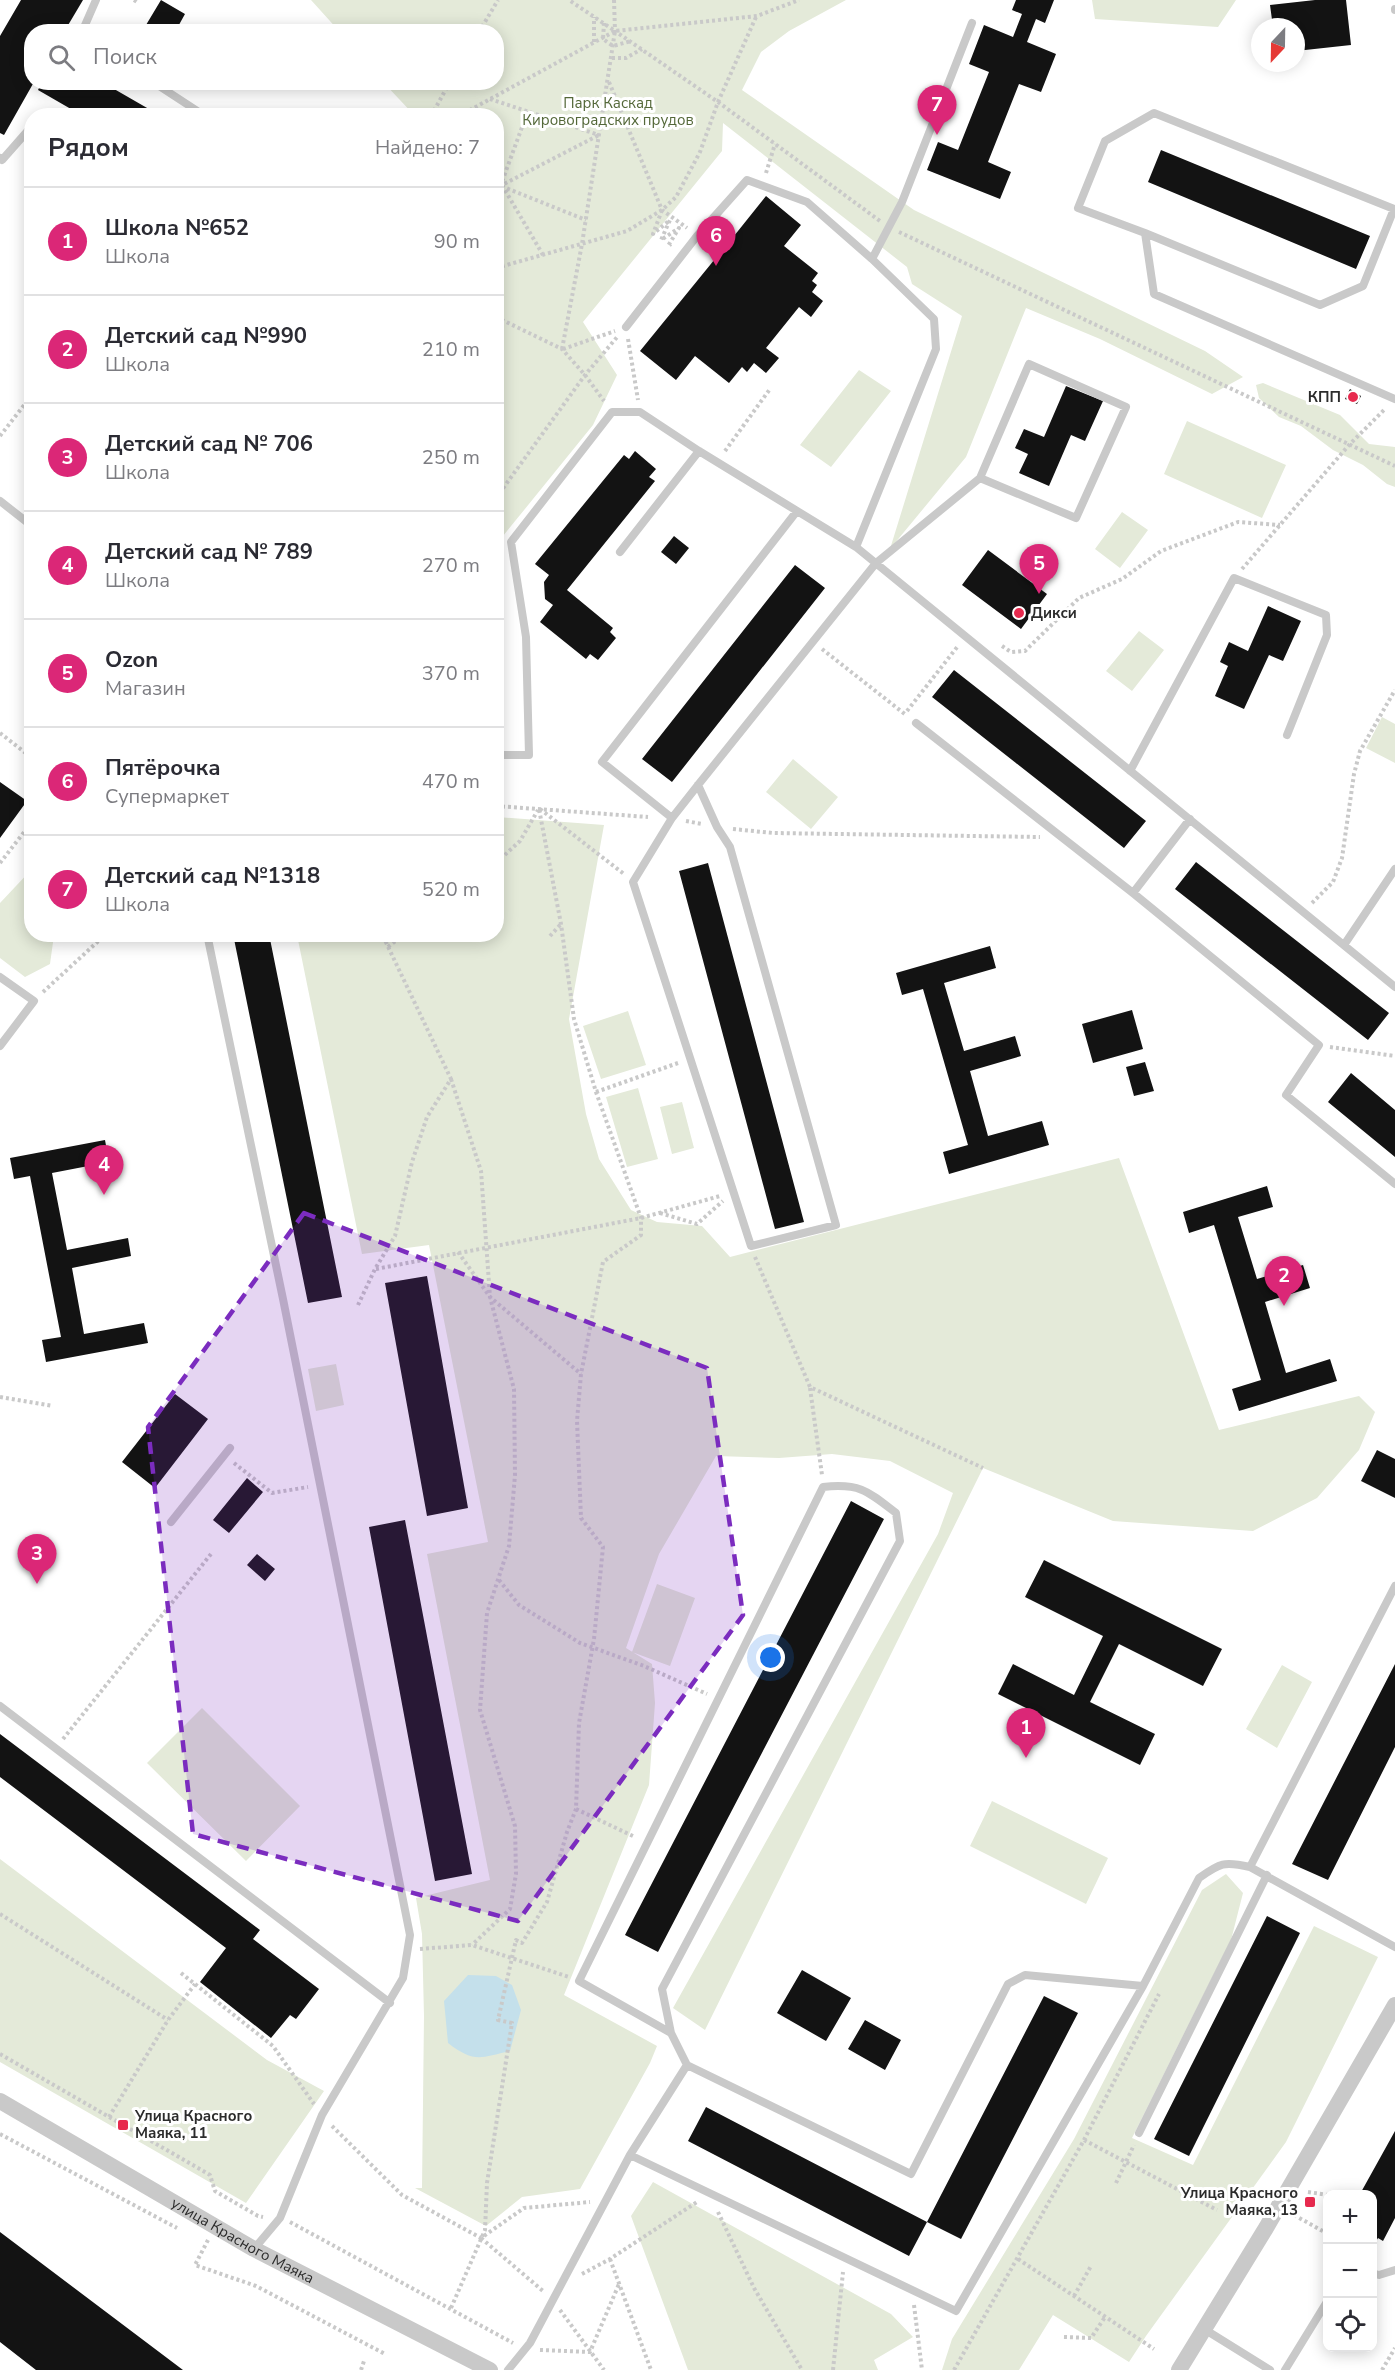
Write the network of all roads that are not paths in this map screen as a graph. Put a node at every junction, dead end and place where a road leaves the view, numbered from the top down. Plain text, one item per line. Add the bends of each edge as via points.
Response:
1 (96, 0) edge
2 (972, 23) dead end
3 (86, 24) edge
4 (165, 90) edge
5 (193, 108) edge
6 (24, 135) edge
7 (0, 158) edge
8 (1145, 233) junction
9 (872, 259) junction
10 (626, 327) road end
11 (1395, 399) edge
12 (699, 451) junction
13 (980, 478) junction
14 (0, 501) edge
15 (797, 511) junction
16 (24, 520) edge
17 (856, 547) junction
18 (620, 552) dead end
19 (876, 563) junction
20 (916, 723) dead end
21 (1287, 735) dead end
22 (504, 754) edge
23 (1130, 771) junction
24 (698, 785) junction
25 (672, 818) junction
26 (1190, 819) junction
27 (1395, 869) edge
28 (1132, 893) junction
29 (209, 942) edge
30 (1344, 945) junction
31 (0, 977) edge
32 (1395, 987) edge
33 (0, 1047) edge
34 (1395, 1184) edge
35 (227, 1451) road end
36 (171, 1522) dead end
37 (1394, 1588) edge
38 (0, 1706) edge
39 (1250, 1867) junction
40 (1267, 1875) junction
41 (1395, 1947) edge
42 (1143, 1986) junction
43 (390, 2003) junction
44 (1395, 2005) edge
45 (671, 2033) junction
46 (687, 2065) junction
47 (0, 2101) edge
48 (1139, 2133) road end
49 (630, 2155) junction
50 (254, 2250) junction
51 (1395, 2270) edge
52 (1377, 2274) edge
53 (1323, 2308) edge
54 (1204, 2329) junction
55 (490, 2370) edge
56 (508, 2370) edge
57 (1179, 2370) edge
58 (1270, 2370) edge
59 (1285, 2370) edge

1 - 3 lane
2 - 9 lane via 902,202
4 - 5 lane
6 - 7 lane
8 - 8 lane via 1078,207 1105,141 1154,114 1394,209 1363,286 1320,304
8 - 11 lane via 1154,294
9 - 10 lane via 807,202 747,180 697,236
9 - 17 lane via 934,319 936,349
12 - 15 lane
12 - 18 lane
12 - 22 lane via 640,412 612,412 511,542 526,637 529,755
13 - 13 lane via 1076,518 1126,407 1029,364
13 - 19 lane
14 - 16 lane
15 - 17 lane
15 - 25 lane via 602,762
17 - 19 lane
19 - 23 lane
19 - 24 lane
20 - 28 lane
21 - 23 lane via 1328,635 1326,615 1234,578
23 - 26 lane
24 - 25 lane
24 - 25 lane via 730,847 836,1225 751,1246 633,882
26 - 28 lane
26 - 30 lane
27 - 30 lane
28 - 34 lane via 1319,1045 1286,1095
29 - 43 lane via 410,1935 403,1978
30 - 32 lane
31 - 33 lane via 34,1001
35 - 36 lane
37 - 39 lane
38 - 43 lane
39 - 40 lane
39 - 42 lane via 1229,1862 1199,1878
40 - 41 lane
40 - 48 lane
42 - 46 lane via 1025,1975 1008,1984 911,2174
42 - 49 lane via 956,2312
43 - 50 lane via 322,2115 280,2218
44 - 54 street
45 - 45 lane via 662,1989 900,1541 896,1513 868,1490 843,1485 823,1487 579,1981
45 - 46 lane
46 - 49 lane
47 - 50 street, улица Красного Маяка
49 - 56 lane via 525,2350
50 - 55 street, улица Красного Маяка
51 - 52 lane
53 - 59 lane
54 - 57 street
54 - 58 lane

